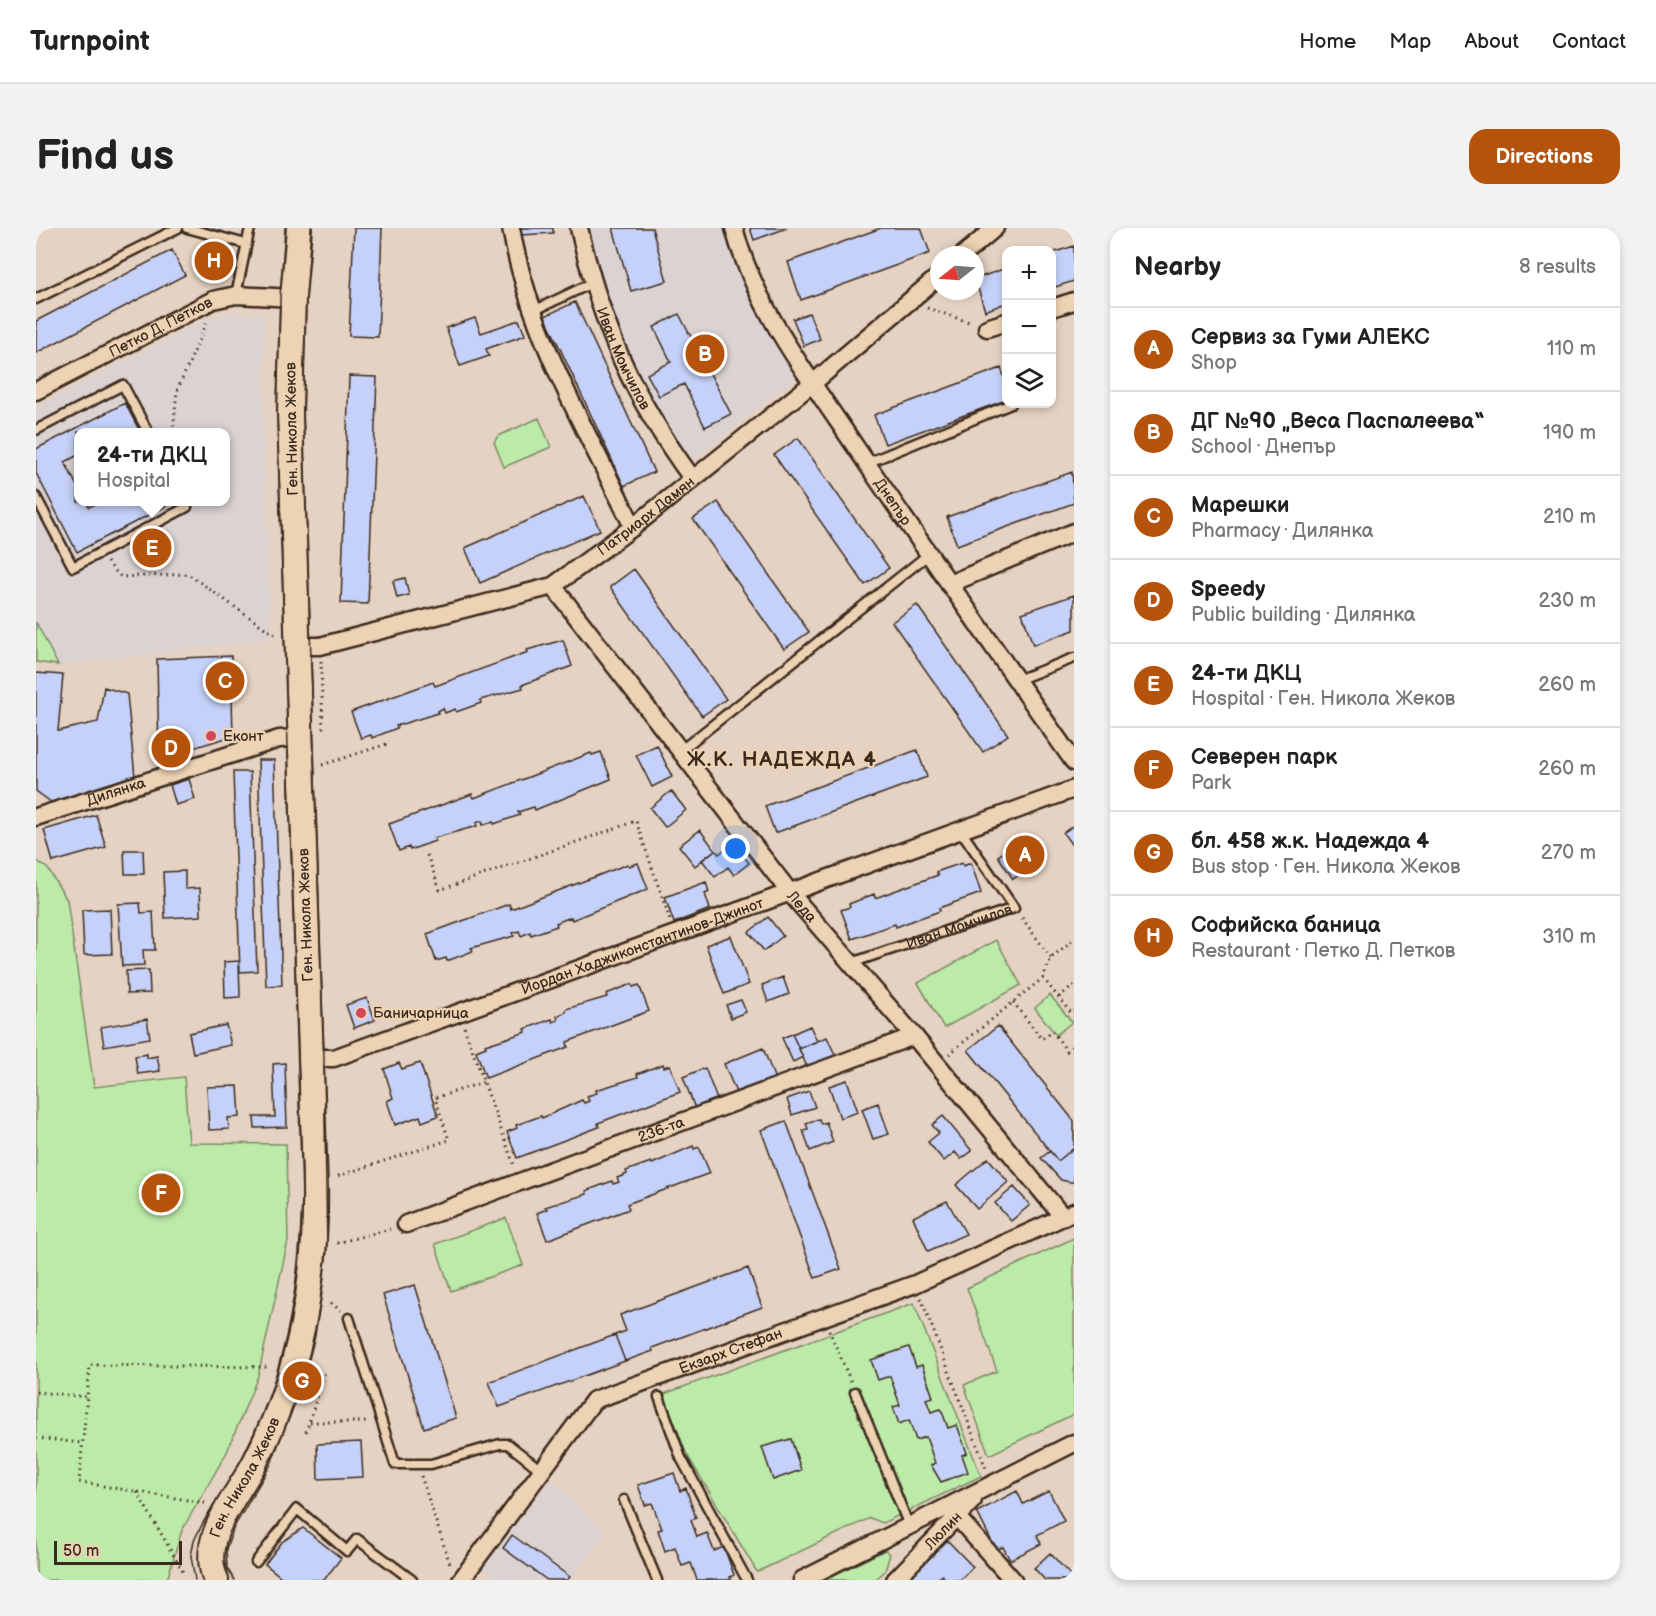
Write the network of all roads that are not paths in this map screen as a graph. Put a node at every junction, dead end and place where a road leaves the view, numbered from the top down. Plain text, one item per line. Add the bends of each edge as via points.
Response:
1 (178, 228) edge
2 (187, 228) edge
3 (250, 228) edge
4 (299, 228) edge
5 (512, 228) edge
6 (579, 228) edge
7 (734, 228) edge
8 (995, 228) edge
9 (246, 244) junction
10 (974, 246) edge
11 (592, 283) junction
12 (930, 284) edge
13 (236, 295) junction
14 (293, 298) junction
15 (36, 299) edge
16 (1074, 302) edge
17 (1056, 307) edge
18 (533, 311) junction
19 (1002, 323) edge
20 (987, 328) road end
21 (813, 383) junction
22 (36, 391) edge
23 (1002, 408) edge
24 (146, 428) edge
25 (36, 430) edge
26 (867, 463) junction
27 (692, 478) junction
28 (36, 497) edge
29 (186, 506) edge
30 (633, 527) junction
31 (1074, 532) edge
32 (928, 554) junction
33 (949, 584) junction
34 (553, 586) junction
35 (297, 646) junction
36 (1074, 658) edge
37 (1017, 680) junction
38 (312, 735) junction
39 (680, 751) junction
40 (1074, 762) edge
41 (1074, 789) edge
42 (36, 817) edge
43 (961, 831) junction
44 (790, 894) junction
45 (851, 963) junction
46 (914, 1036) junction
47 (311, 1059) junction
48 (1069, 1215) edge
49 (406, 1224) road end
50 (349, 1318) dead end
51 (855, 1392) road end
52 (659, 1397) dead end
53 (1074, 1443) edge
54 (543, 1471) junction
55 (624, 1500) dead end
56 (952, 1511) junction
57 (909, 1526) junction
58 (256, 1562) dead end
59 (456, 1575) edge
60 (216, 1580) edge
61 (412, 1580) edge
62 (657, 1580) edge
63 (747, 1580) edge
64 (802, 1580) edge
65 (895, 1580) edge
66 (1013, 1580) edge

1 - 15 lane
2 - 9 lane
3 - 9 lane
4 - 14 street, Ген. Никола Жеков
5 - 18 street via 518,268
6 - 11 street, Иван Момчилов
7 - 21 street, Днепър via 762,298
8 - 10 street
9 - 13 lane
11 - 18 lane
11 - 27 street, Иван Момчилов via 617,354 636,392
12 - 21 street, Патриарх Дамян
13 - 14 street, Петко Д. Петков
13 - 22 street, Петко Д. Петков via 213,300
14 - 35 street, Ген. Никола Жеков via 290,413
16 - 17 street
18 - 30 street
19 - 20 street
21 - 26 street, Днепър
21 - 27 street, Патриарх Дамян
23 - 26 lane
24 - 25 lane via 123,385
26 - 32 street, Днепър
27 - 30 street, Патриарх Дамян
28 - 29 lane via 73,567
30 - 34 street, Патриарх Дамян
31 - 33 street
32 - 33 street, Днепър
32 - 39 lane
33 - 37 street, Днепър
34 - 35 street, Патриарх Дамян via 320,646
34 - 39 street, Леда
35 - 38 street, Ген. Никола Жеков
36 - 37 lane
37 - 40 street, Днепър
38 - 42 street, Дилянка via 279,739
38 - 47 street, Ген. Никола Жеков
39 - 44 street, Леда
41 - 43 street, Йордан Хаджиконстантинов-Джинот
43 - 44 street, Йордан Хаджиконстантинов-Джинот
43 - 45 lane, Иван Момчилов via 1014,908
44 - 45 street, Леда
44 - 47 street, Йордан Хаджиконстантинов-Джинот via 334,1058
45 - 46 street, Леда
46 - 48 street, Леда
46 - 49 street, 236-та
47 - 60 street, Ген. Никола Жеков via 316,1218 310,1286 292,1368 273,1424 211,1546
48 - 54 street, Екзарх Стефан via 915,1284 594,1400
50 - 54 lane via 395,1464 418,1466 508,1444
51 - 57 lane
52 - 63 lane via 681,1458
53 - 56 street via 992,1484
54 - 59 street, Екзарх Стефан
55 - 62 lane
56 - 57 street
56 - 65 street, Люлин
56 - 66 street
57 - 64 street
58 - 61 lane via 297,1509 347,1551 357,1539

